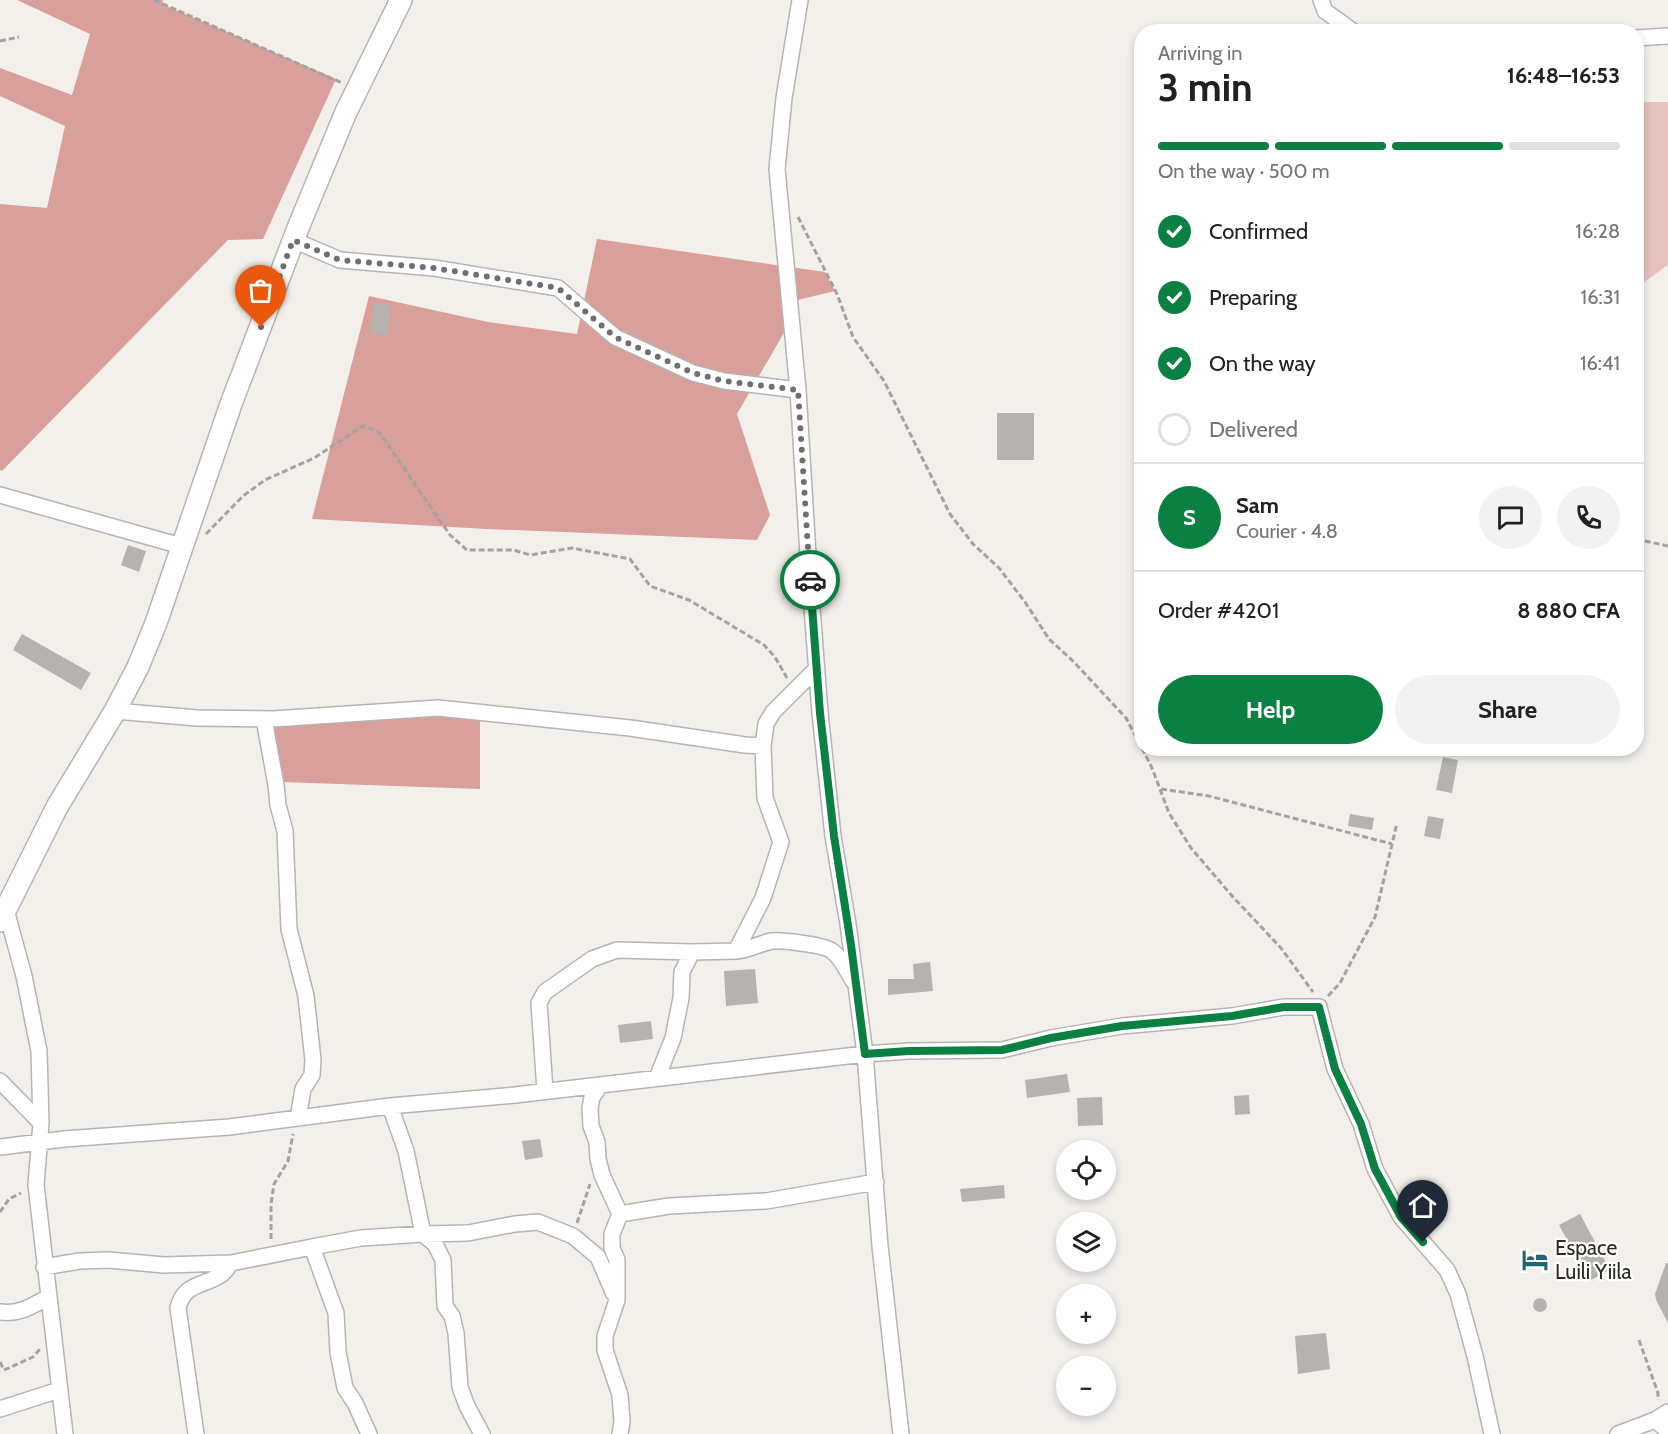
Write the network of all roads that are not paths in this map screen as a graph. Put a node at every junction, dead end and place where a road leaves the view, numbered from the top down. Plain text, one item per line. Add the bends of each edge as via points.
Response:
1 (401, 0) edge
2 (800, 0) edge
3 (1321, 0) edge
4 (1343, 24) edge
5 (1668, 36) edge
6 (1644, 38) edge
7 (293, 240) junction
8 (798, 390) junction
9 (0, 495) edge
10 (181, 546) junction
11 (817, 668) junction
12 (115, 711) junction
13 (264, 719) junction
14 (763, 746) junction
15 (3, 916) edge
16 (736, 951) junction
17 (692, 952) junction
18 (857, 986) junction
19 (865, 1054) junction
20 (657, 1078) junction
21 (0, 1081) edge
22 (600, 1086) junction
23 (545, 1091) junction
24 (390, 1106) junction
25 (298, 1118) junction
26 (42, 1123) junction
27 (41, 1142) junction
28 (0, 1147) edge
29 (876, 1182) junction
30 (620, 1214) junction
31 (423, 1234) junction
32 (312, 1247) junction
33 (231, 1263) junction
34 (44, 1267) junction
35 (48, 1297) junction
36 (617, 1300) junction
37 (0, 1312) edge
38 (59, 1390) junction
39 (0, 1409) edge
40 (1662, 1416) edge
41 (1668, 1431) edge
42 (64, 1434) edge
43 (196, 1434) edge
44 (369, 1434) edge
45 (482, 1434) edge
46 (620, 1434) edge
47 (901, 1434) edge
48 (1492, 1434) edge
49 (1618, 1434) edge

1 - 7 street
2 - 8 street via 777,169
3 - 4 street via 1325,11
5 - 6 street
7 - 8 street via 340,260 434,268 558,288 615,337 693,373
7 - 10 street
8 - 11 street
9 - 10 street
10 - 12 street via 138,667
11 - 14 street via 773,712 766,724
11 - 18 street via 834,836
12 - 13 street
12 - 15 street via 57,807
13 - 14 street via 438,708
13 - 25 street via 285,831 288,929 306,996 312,1060 312,1075 303,1089
14 - 16 street via 765,798 781,842 763,898
15 - 26 street via 24,976 39,1051
16 - 17 street
16 - 18 street via 781,941 828,947
17 - 20 street via 682,972 674,1038
17 - 23 street via 617,950 592,959 545,992 539,1004
18 - 19 street
19 - 20 street
19 - 29 street
19 - 48 street via 1002,1050 1122,1026 1284,1007 1319,1007 1335,1069 1361,1124 1375,1169 1401,1217 1447,1269 1458,1294
20 - 22 street
21 - 26 street
22 - 23 street
22 - 30 street via 594,1091 590,1108 591,1126 607,1188
23 - 24 street
24 - 25 street
24 - 31 street via 406,1151
25 - 27 street
26 - 27 street
27 - 28 street
27 - 34 street via 36,1185
29 - 30 street via 766,1201 669,1206
29 - 47 street
30 - 36 street via 612,1234 617,1260
31 - 32 street via 361,1238
31 - 36 street via 468,1233 538,1222 573,1236 598,1257
31 - 45 street via 435,1244 443,1260 445,1306 456,1333 460,1386
32 - 33 street
32 - 44 street via 336,1313 345,1388
33 - 34 street via 164,1265 108,1260
33 - 43 street via 222,1275 180,1296 178,1308
34 - 35 street
35 - 37 street via 13,1314
35 - 38 street
36 - 46 street via 605,1336 605,1350 620,1395
38 - 39 street
38 - 42 street
40 - 41 street
40 - 49 street

